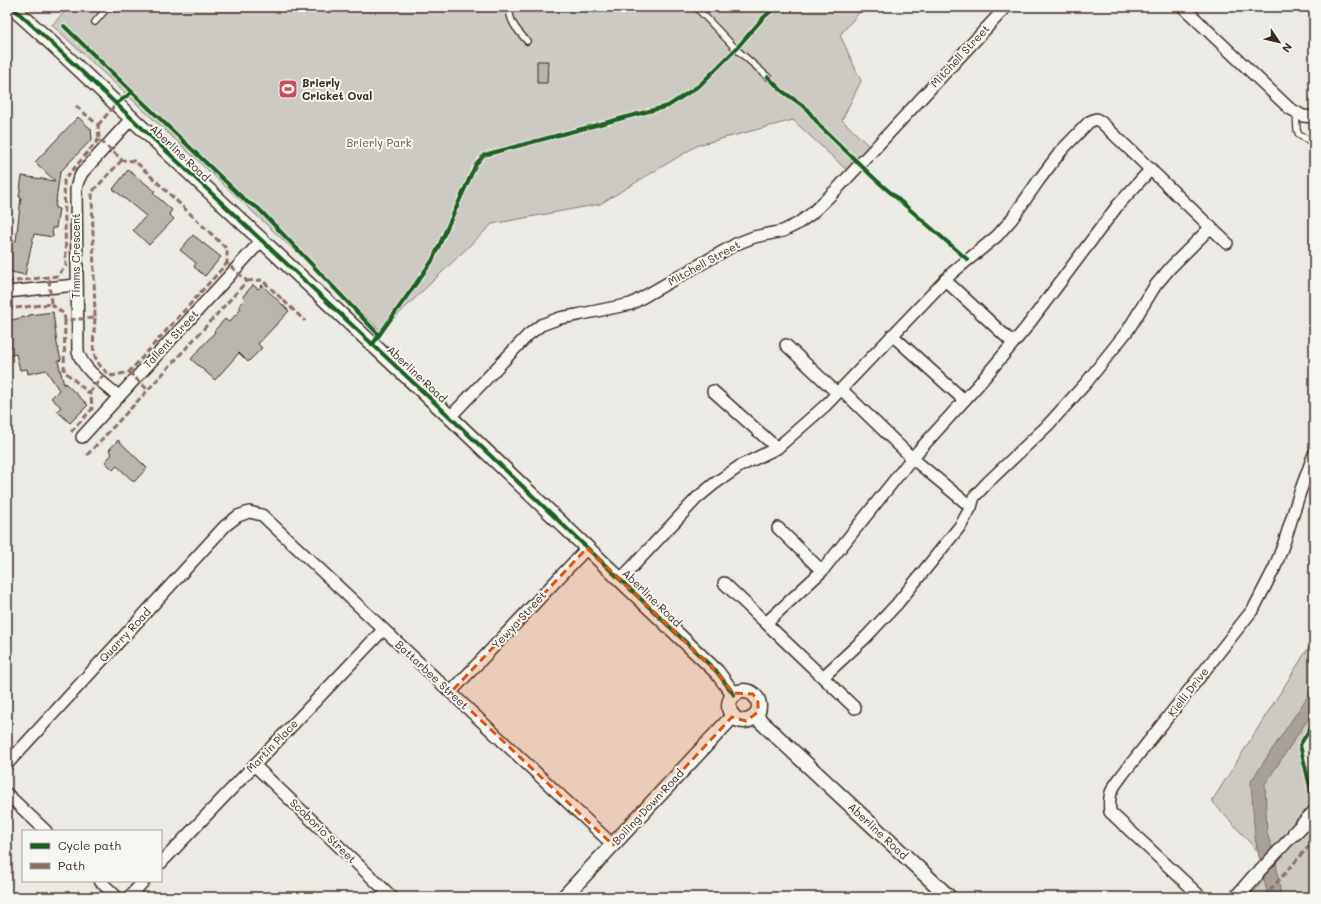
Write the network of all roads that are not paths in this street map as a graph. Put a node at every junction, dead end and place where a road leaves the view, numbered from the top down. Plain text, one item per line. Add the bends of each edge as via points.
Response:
1 (12, 7) edge
2 (108, 7) edge
3 (510, 7) edge
4 (696, 7) edge
5 (1006, 7) edge
6 (1183, 7) edge
7 (94, 22) dead end
8 (527, 41) dead end
9 (768, 77) dead end
10 (1296, 112) junction
11 (1314, 117) edge
12 (131, 119) junction
13 (1314, 141) edge
14 (1151, 169) junction
15 (1211, 227) junction
16 (261, 241) junction
17 (1228, 243) dead end
18 (945, 280) junction
19 (76, 285) junction
20 (7, 292) edge
21 (892, 335) junction
22 (1013, 343) junction
23 (786, 345) dead end
24 (713, 390) dead end
25 (839, 391) junction
26 (118, 396) junction
27 (964, 400) junction
28 (450, 417) junction
29 (82, 437) dead end
30 (777, 448) junction
31 (1314, 454) edge
32 (912, 458) junction
33 (971, 507) junction
34 (249, 512) joint
35 (778, 528) dead end
36 (587, 548) junction
37 (822, 571) junction
38 (620, 580) junction
39 (724, 583) dead end
40 (766, 622) junction
41 (383, 630) junction
42 (823, 677) junction
43 (450, 692) junction
44 (734, 695) junction
45 (855, 708) dead end
46 (733, 716) junction
47 (755, 716) junction
48 (7, 764) edge
49 (254, 765) junction
50 (7, 794) edge
51 (1314, 813) edge
52 (45, 830) edge
53 (1295, 833) joint
54 (613, 844) junction
55 (162, 862) edge
56 (1256, 876) joint
57 (101, 882) edge
58 (143, 882) edge
59 (117, 897) edge
60 (129, 897) edge
61 (392, 897) edge
62 (564, 897) edge
63 (949, 897) edge
64 (1201, 897) edge
65 (1237, 897) edge

1 - 12 street, Aberline Road
2 - 7 lane
3 - 8 lane via 509,13 516,29
4 - 9 lane via 736,49
5 - 28 street, Mitchell Street via 811,214 783,231 736,244 631,304 560,318 541,325 528,335
6 - 10 street
10 - 11 street
10 - 13 lane via 1299,135
12 - 16 street, Aberline Road
12 - 19 street, Timms Crescent via 82,173 78,181
14 - 15 street
14 - 18 street via 1101,122 1096,119 1089,122 1061,152 997,236
14 - 22 street via 1118,205
15 - 17 street
15 - 33 street via 1155,286 1128,330 1086,383 1047,426 981,489 974,497
16 - 26 street, Tallent Street
16 - 28 street, Aberline Road
18 - 21 street
18 - 22 street
19 - 20 street
19 - 26 street, Timms Crescent via 80,360
21 - 25 street
21 - 27 street
22 - 27 street
23 - 25 street
24 - 30 street
25 - 30 street
25 - 32 street
26 - 29 street, Tallent Street
27 - 32 street
28 - 36 street, Aberline Road
30 - 38 street via 740,466 697,498
31 - 64 street, Kielli Drive via 1275,567 1254,608 1123,774 1109,798 1110,812
32 - 33 street
32 - 37 street
33 - 42 street via 961,525 897,604
34 - 41 street, Battarbee Street via 262,516
34 - 48 street, Quarry Road via 238,516 225,526
35 - 37 street
36 - 38 street, Aberline Road
36 - 43 street, Yewya Street
37 - 40 street
38 - 44 street, Aberline Road via 717,672
39 - 40 street
40 - 42 street
41 - 43 street, Battarbee Street
41 - 49 street, Martin Place
42 - 45 street
43 - 54 street, Battarbee Street
44 - 46 street via 729,703
44 - 47 street via 743,691 753,694 758,702 758,712
46 - 47 street via 746,721
46 - 54 street, Boiling Down Road
47 - 63 street, Aberline Road
49 - 55 street, Martin Place
49 - 61 street, Scoborio Street
50 - 52 street
51 - 53 street
53 - 56 street
54 - 62 street, Boiling Down Road
56 - 65 street
57 - 59 street
58 - 60 street

